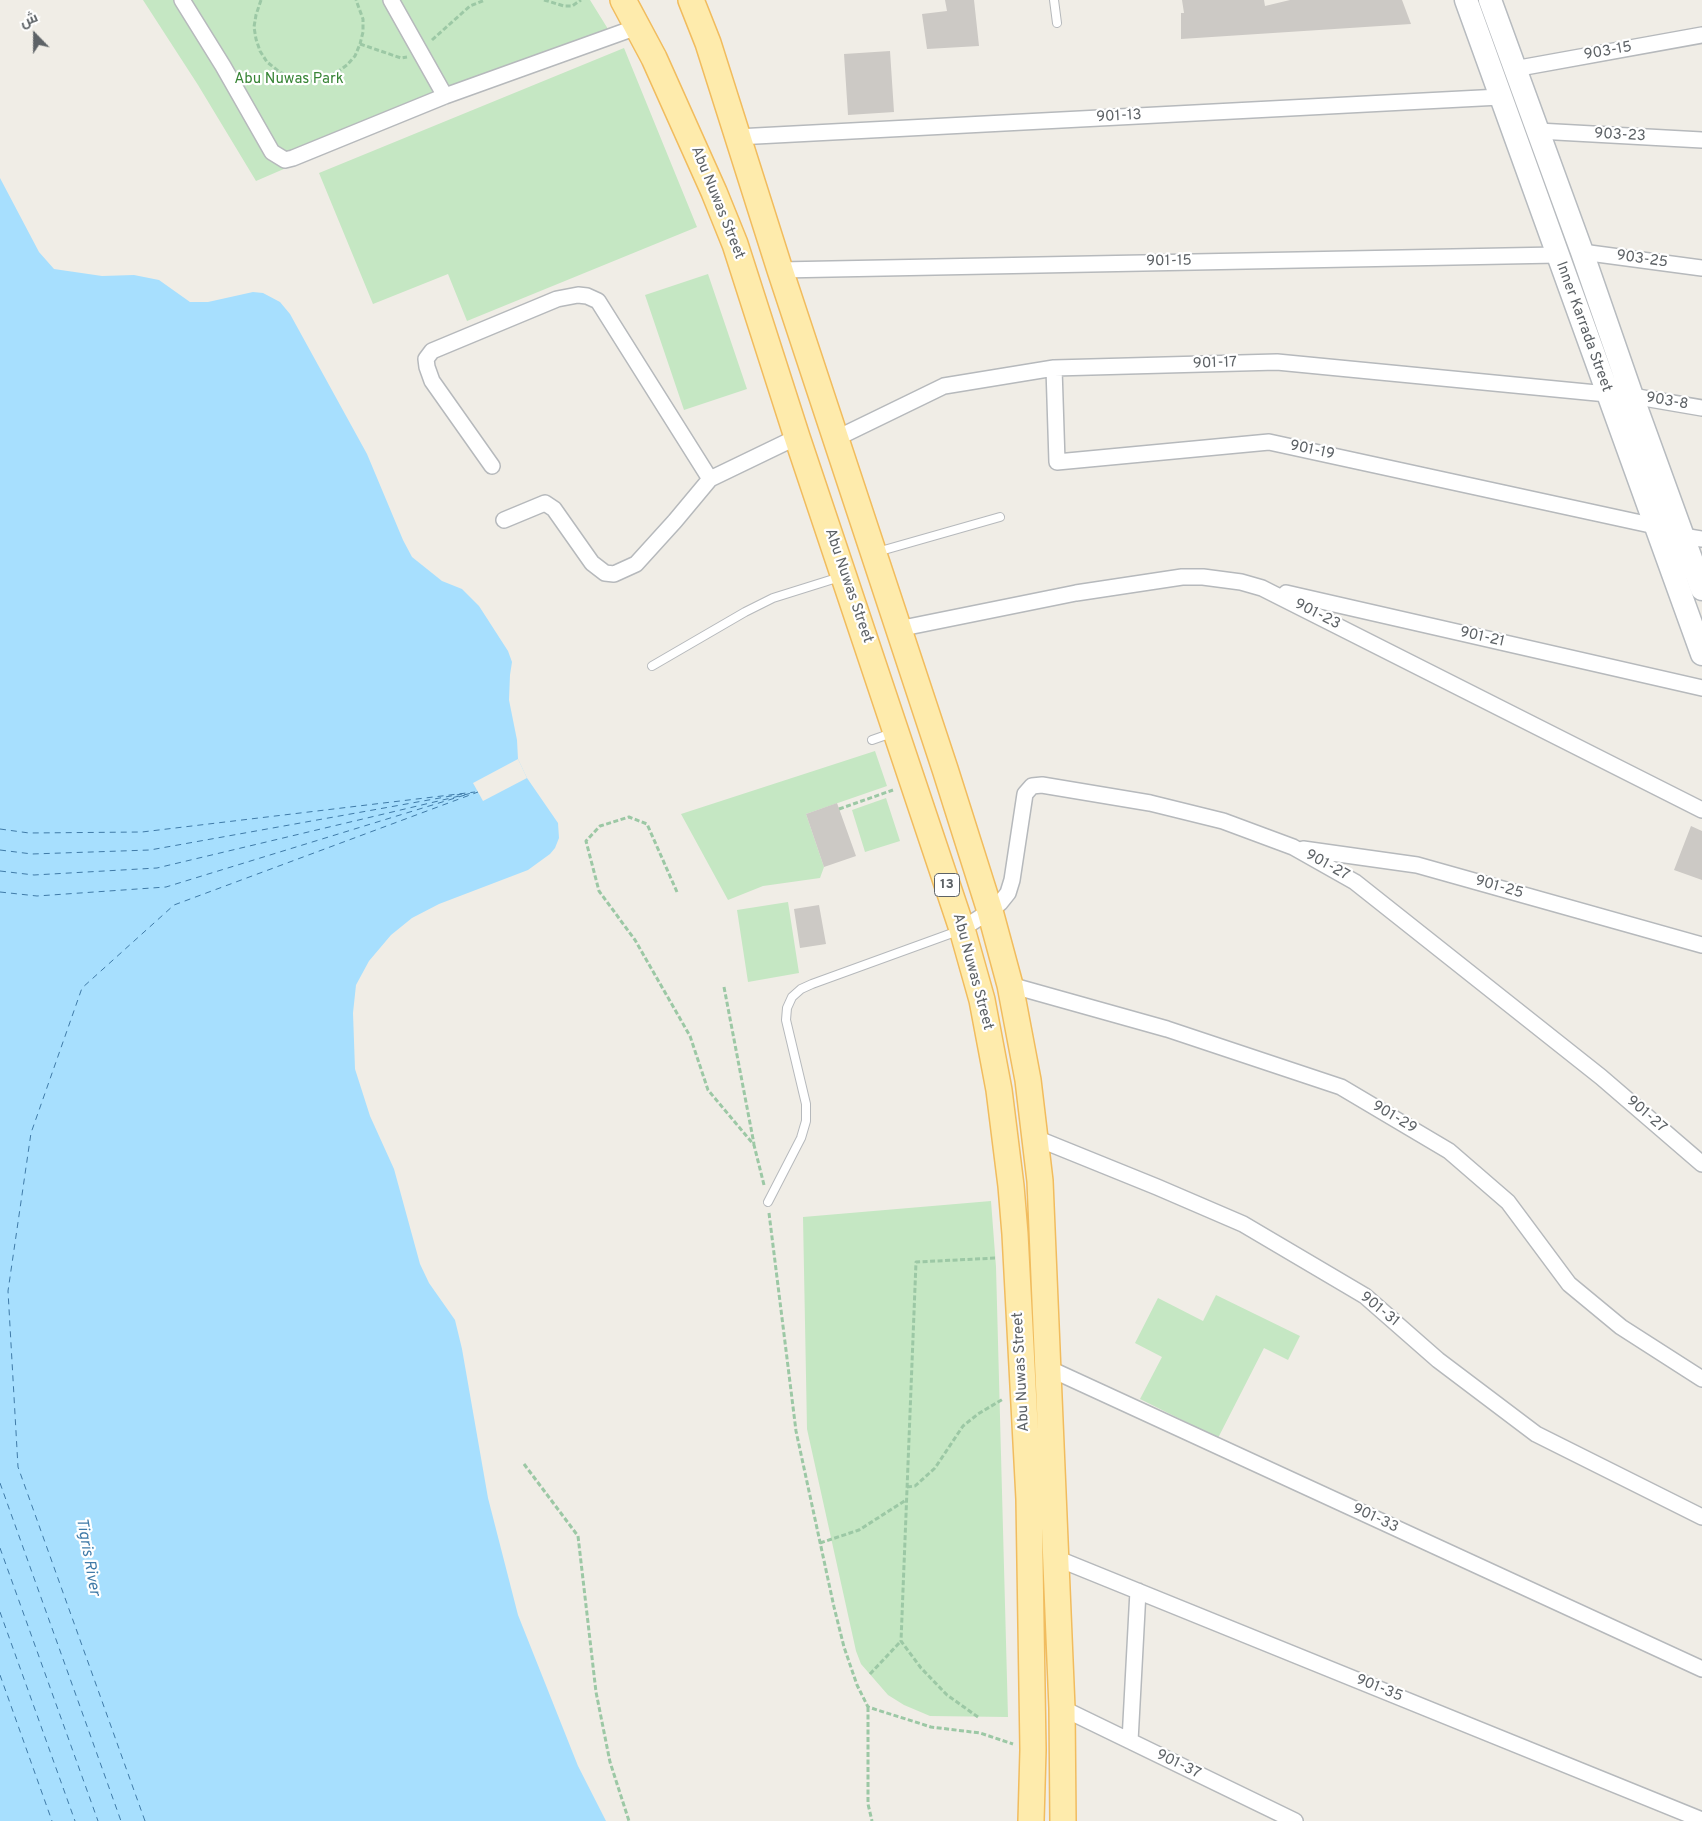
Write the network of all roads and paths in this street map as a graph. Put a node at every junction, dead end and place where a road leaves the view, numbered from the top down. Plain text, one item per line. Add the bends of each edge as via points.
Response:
1 (182, 0) edge
2 (261, 0) edge
3 (356, 0) edge
4 (391, 0) edge
5 (544, 0) edge
6 (581, 0) edge
7 (623, 0) edge
8 (691, 0) edge
9 (1054, 0) edge
10 (1466, 0) edge
11 (1490, 0) edge
12 (1057, 23) dead end
13 (637, 27) junction
14 (1702, 34) edge
15 (1514, 69) junction
16 (445, 96) junction
17 (1500, 97) junction
18 (1538, 132) junction
19 (738, 137) junction
20 (1702, 140) edge
21 (1582, 252) junction
22 (1558, 255) junction
23 (1702, 268) edge
24 (780, 270) junction
25 (1054, 368) junction
26 (1607, 394) junction
27 (1632, 396) junction
28 (1702, 408) edge
29 (797, 437) junction
30 (835, 439) junction
31 (492, 466) dead end
32 (710, 479) junction
33 (1000, 517) dead end
34 (504, 520) dead end
35 (1655, 526) junction
36 (1693, 537) edge
37 (872, 554) junction
38 (844, 576) junction
39 (1262, 588) junction
40 (1702, 589) edge
41 (898, 629) junction
42 (1702, 654) edge
43 (652, 666) dead end
44 (1702, 688) edge
45 (896, 732) junction
46 (872, 740) dead end
47 (899, 788) dead end
48 (840, 809) dead end
49 (1702, 810) edge
50 (1293, 847) junction
51 (677, 892) dead end
52 (990, 911) junction
53 (962, 929) junction
54 (1702, 945) edge
55 (1010, 985) junction
56 (724, 986) dead end
57 (1036, 1138) junction
58 (754, 1144) junction
59 (1702, 1164) edge
60 (768, 1202) junction
61 (1001, 1258) dead end
62 (1048, 1368) junction
63 (1702, 1379) edge
64 (1005, 1398) dead end
65 (524, 1464) dead end
66 (907, 1487) junction
67 (906, 1500) junction
68 (1702, 1517) edge
69 (820, 1543) junction
70 (1056, 1558) junction
71 (1138, 1591) junction
72 (901, 1641) junction
73 (1702, 1669) edge
74 (870, 1674) dead end
75 (868, 1707) junction
76 (1062, 1708) junction
77 (978, 1717) dead end
78 (1130, 1741) junction
79 (1032, 1750) junction
80 (1702, 1820) edge
81 (629, 1821) edge
82 (872, 1821) edge
83 (1031, 1821) edge
84 (1063, 1821) edge
85 (1294, 1821) edge

1 - 16 street via 272,152 284,160
2 - 3 path via 254,27 260,51 267,62 282,74 300,80 325,78 347,65 355,56 363,32 363,19
4 - 16 street
5 - 6 path via 572,6
7 - 13 main road, Abu Nuwas Street / 13
8 - 19 main road, Abu Nuwas Street / 13
9 - 12 lane
10 - 17 main road, Inner Karrada Street
11 - 15 main road, Inner Karrada Street
13 - 16 street
13 - 29 main road, Abu Nuwas Street / 13 via 725,218
14 - 15 street, 903-15
15 - 18 main road, Inner Karrada Street
17 - 19 street, 901-13
17 - 22 main road, Inner Karrada Street
18 - 20 street, 903-23
18 - 21 main road, Inner Karrada Street
19 - 24 main road, Abu Nuwas Street / 13
21 - 23 street, 903-25
21 - 27 main road, Inner Karrada Street
22 - 24 street, 901-15
22 - 26 main road, Inner Karrada Street
24 - 30 main road, Abu Nuwas Street / 13
25 - 26 street, 901-17 via 1277,362
25 - 30 street, 901-17 via 944,386
25 - 35 street, 901-19 via 1058,462 1269,442
26 - 35 main road, Inner Karrada Street
27 - 28 street, 903-8
27 - 36 main road, Inner Karrada Street
29 - 32 street
29 - 38 main road, Abu Nuwas Street / 13
30 - 37 main road, Abu Nuwas Street / 13
31 - 32 street via 432,381 426,359 441,347 557,299 578,295 598,301
32 - 34 street via 636,564 614,574 605,573 592,563 554,510 545,503
33 - 37 lane
35 - 42 main road, Inner Karrada Street
36 - 40 main road, Inner Karrada Street
37 - 41 main road, Abu Nuwas Street / 13
38 - 43 lane via 773,598
38 - 45 main road, Abu Nuwas Street / 13
39 - 41 street, 901-23 via 1241,582 1182,577 1076,593
39 - 44 street, 901-21
39 - 49 street, 901-23
41 - 52 main road, Abu Nuwas Street / 13
45 - 46 lane
45 - 53 main road, Abu Nuwas Street / 13
47 - 48 path
50 - 52 street, 901-27 via 1223,821 1150,803 1042,784 1032,786 1025,794 1008,893
50 - 54 street, 901-25 via 1417,865
50 - 59 street, 901-27 via 1355,882 1601,1077
51 - 58 path via 647,824 629,817 600,826 586,841 599,891 635,940 690,1036 708,1090
52 - 53 street, 901-27
52 - 55 main road, Abu Nuwas Street / 13
53 - 60 lane via 812,984 792,997 786,1020 806,1104 806,1121 801,1138
53 - 79 main road, Abu Nuwas Street / 13 via 992,1045 1012,1196 1029,1500
55 - 57 main road, Abu Nuwas Street / 13
55 - 63 street, 901-29 via 1167,1029 1341,1087 1449,1151 1508,1202 1569,1284 1621,1327
56 - 58 path
57 - 62 main road, Abu Nuwas Street / 13 via 1043,1224
57 - 68 street, 901-31 via 1243,1224 1365,1296 1438,1360 1536,1434
58 - 60 path
60 - 69 path via 796,1431
61 - 66 path via 916,1262
62 - 70 main road, Abu Nuwas Street / 13
62 - 73 street, 901-33
64 - 66 path via 963,1426 935,1468 915,1486
65 - 81 path via 578,1536 596,1692 610,1762
66 - 67 path
67 - 69 path via 859,1530
67 - 72 path
69 - 75 path via 844,1647
70 - 71 street, 901-35
70 - 76 main road, Abu Nuwas Street / 13
71 - 78 street
71 - 80 street, 901-35
72 - 74 path
72 - 77 path via 947,1695
75 - 79 path via 931,1727 980,1733
75 - 82 path via 868,1804
76 - 78 street, 901-37
76 - 84 main road, Abu Nuwas Street / 13
78 - 85 street, 901-37
79 - 83 main road, Abu Nuwas Street / 13

